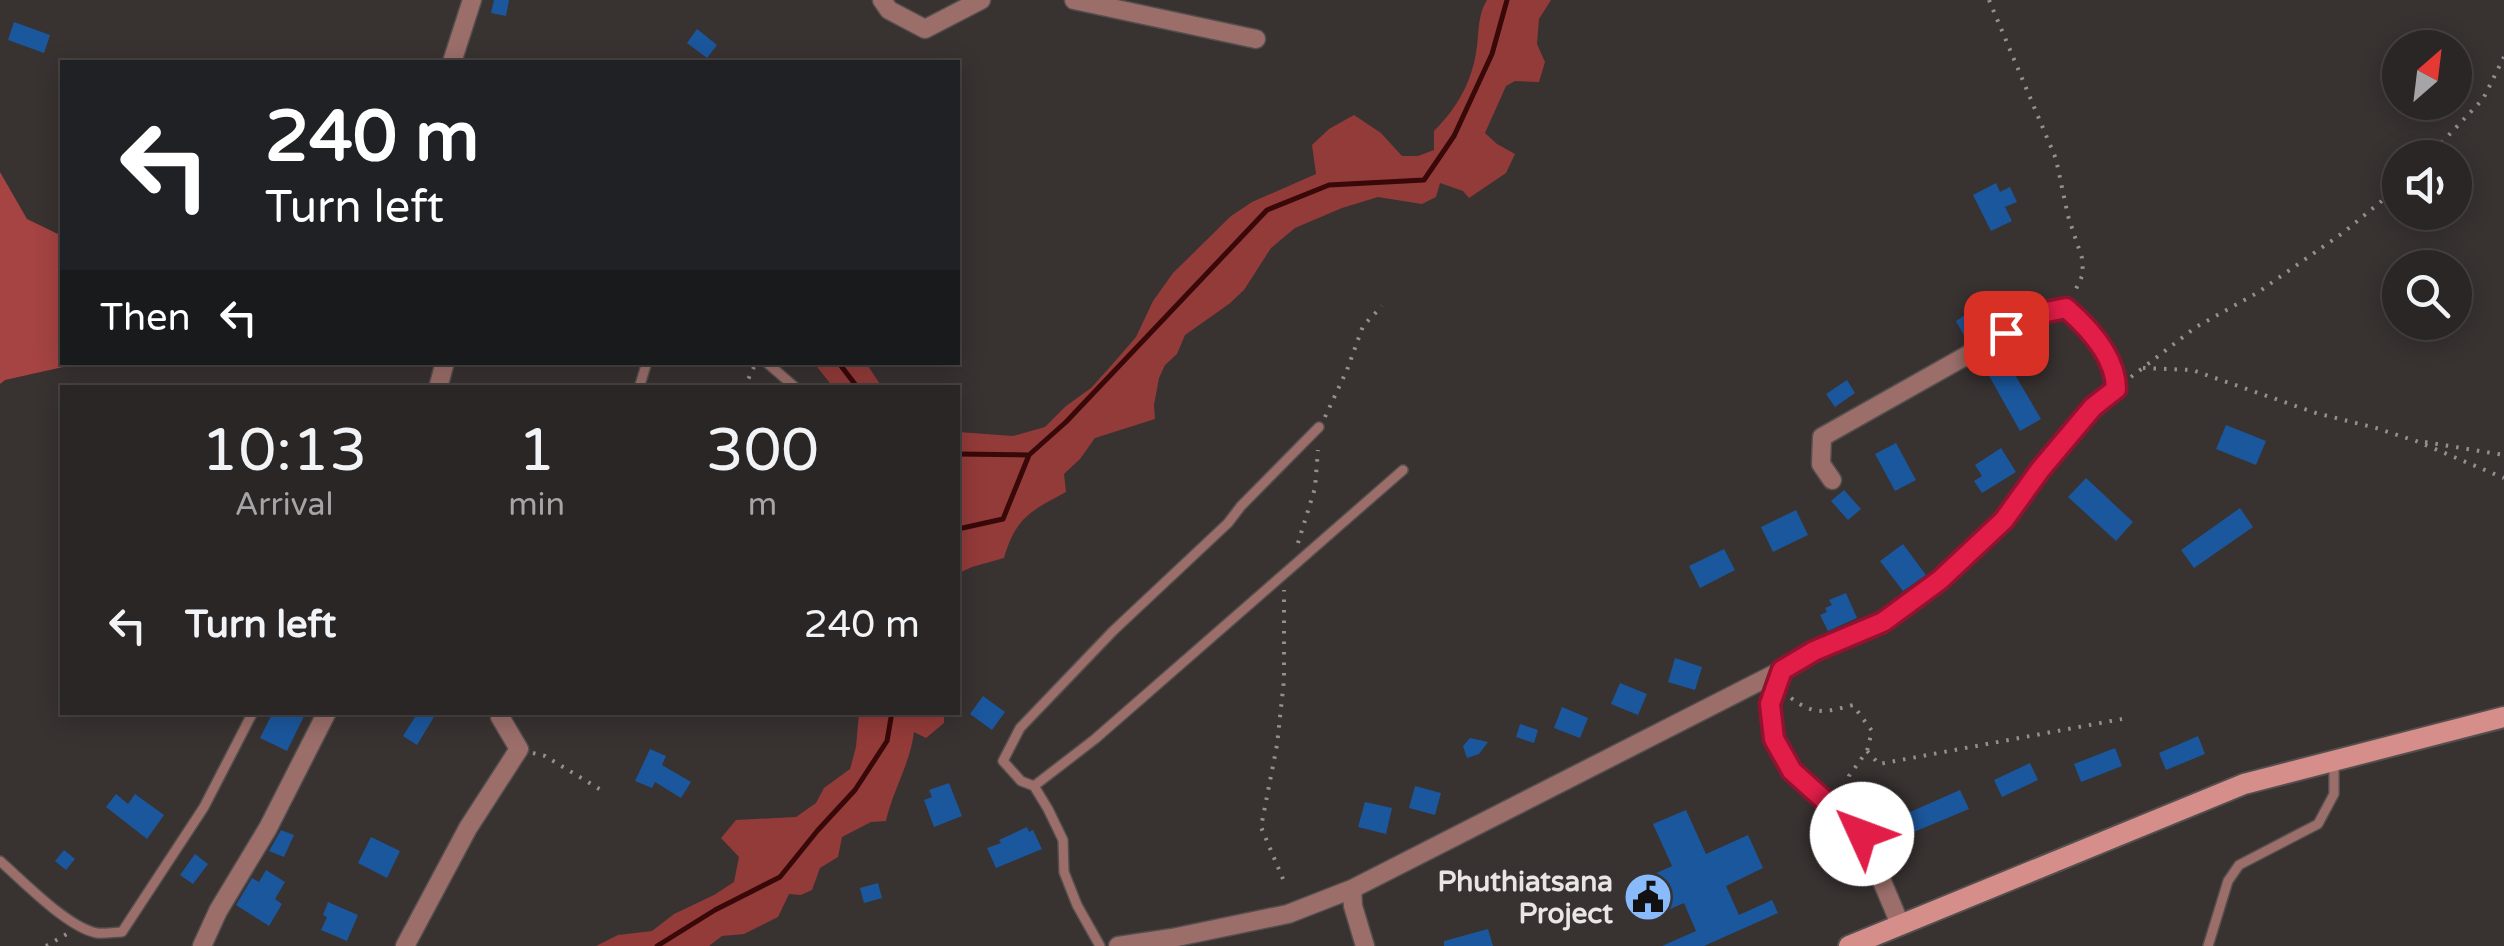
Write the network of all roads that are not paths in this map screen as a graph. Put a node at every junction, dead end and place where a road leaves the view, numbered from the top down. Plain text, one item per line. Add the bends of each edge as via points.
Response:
1 (472, 0) edge
2 (882, 0) edge
3 (981, 0) edge
4 (1074, 0) edge
5 (1256, 39) dead end
6 (453, 60) edge
7 (769, 365) edge
8 (793, 385) edge
9 (1320, 427) road end
10 (1403, 470) dead end
11 (1832, 480) dead end
12 (1779, 678) junction
13 (251, 715) edge
14 (325, 715) edge
15 (501, 715) edge
16 (2504, 717) edge
17 (2334, 762) junction
18 (1034, 786) junction
19 (0, 861) edge
20 (1352, 890) junction
21 (1900, 924) junction
22 (106, 933) junction
23 (112, 946) edge
24 (202, 946) edge
25 (405, 946) edge
26 (1100, 946) edge
27 (1118, 946) edge
28 (1365, 946) edge
29 (1849, 946) edge
30 (2208, 946) edge

1 - 6 street
2 - 3 street via 925,30
4 - 5 street
7 - 8 lane
9 - 18 lane via 1020,728 1004,761
10 - 18 lane
11 - 12 street via 1821,464 1822,437 2042,313 2066,308 2116,374 2116,389 2093,407 2004,520 1940,580 1883,622 1814,651
12 - 20 street
12 - 21 street via 1770,704 1774,739 1792,771 1862,834
13 - 22 lane via 204,806 122,932
14 - 24 street
15 - 25 street via 519,749
16 - 17 main road
17 - 21 main road via 2244,784
17 - 30 lane via 2334,794 2318,824 2240,865 2228,881
18 - 26 lane via 1062,840 1064,872 1077,905
19 - 22 lane via 78,924
20 - 27 street via 1288,914
20 - 28 street
21 - 29 main road
22 - 23 lane

